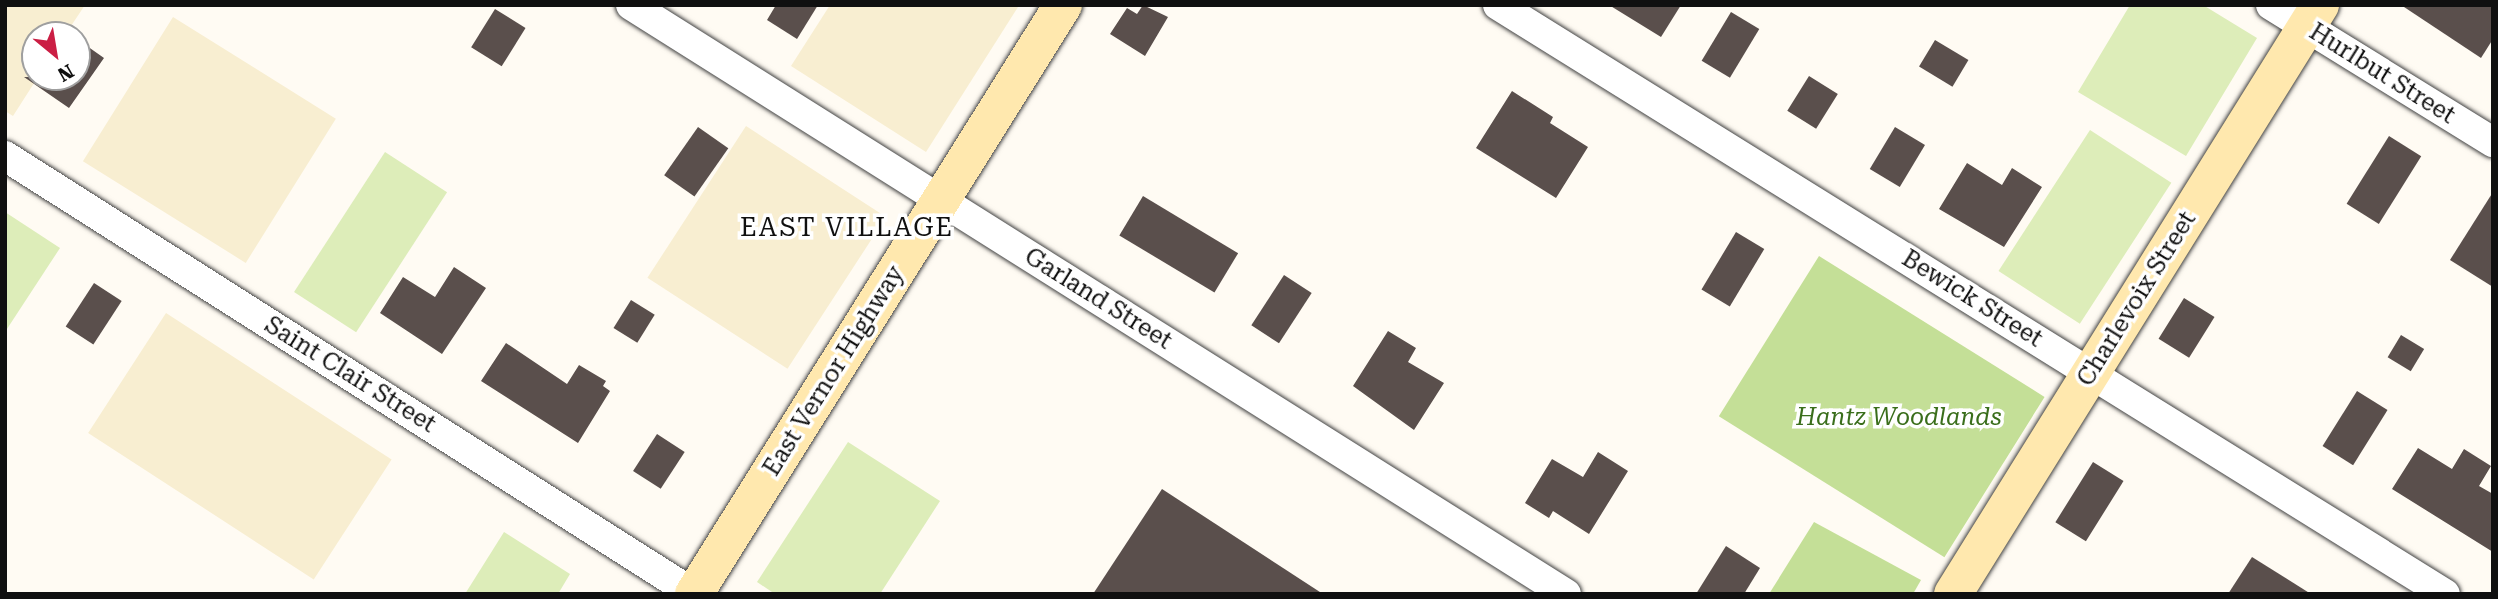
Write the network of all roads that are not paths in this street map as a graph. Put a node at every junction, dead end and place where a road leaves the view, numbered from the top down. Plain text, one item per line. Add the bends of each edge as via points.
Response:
1 (631, 5) edge
2 (1063, 5) edge
3 (1498, 5) edge
4 (2271, 5) edge
5 (2313, 16) edge
6 (2493, 142) edge
7 (5, 156) edge
8 (941, 200) junction
9 (2091, 373) junction
10 (694, 594) edge
11 (1566, 594) edge
12 (1954, 594) edge
13 (2445, 594) edge

1 - 8 street, Garland Street
2 - 8 street, East Vernor Highway
3 - 9 street, Bewick Street
4 - 5 street, Hurlbut Street
5 - 6 street, Hurlbut Street
5 - 9 street, Charlevoix Street
7 - 10 street, Saint Clair Street
8 - 10 street, East Vernor Highway
8 - 11 street, Garland Street
9 - 12 street, Charlevoix Street
9 - 13 street, Bewick Street

